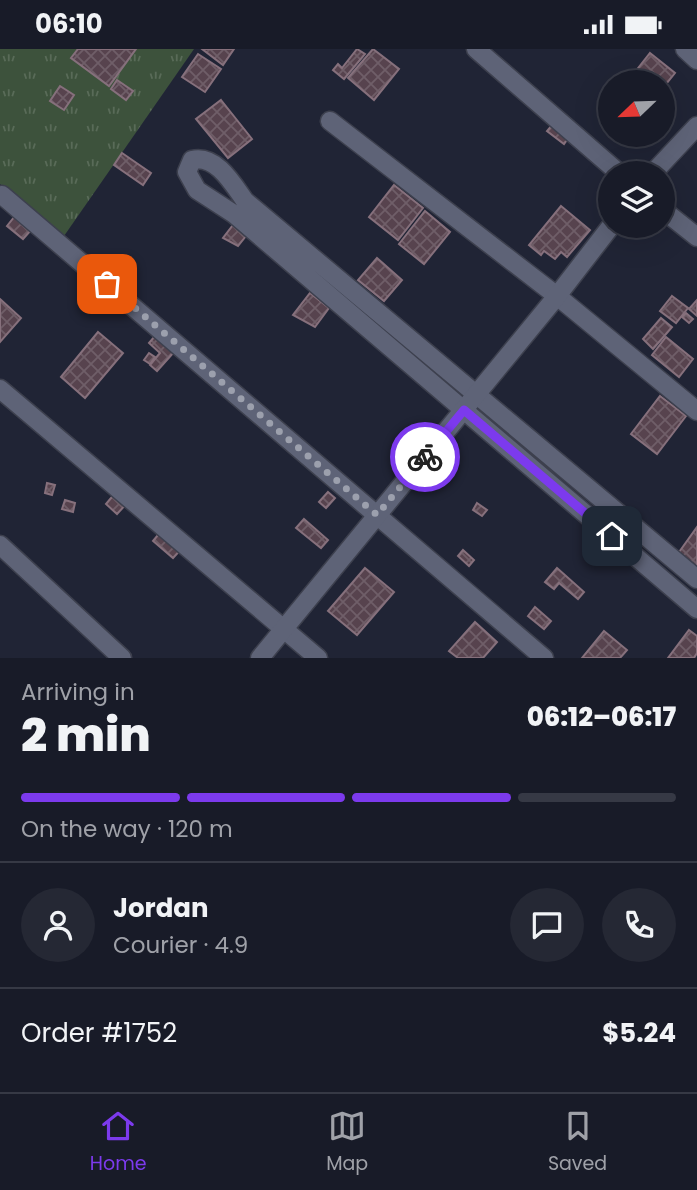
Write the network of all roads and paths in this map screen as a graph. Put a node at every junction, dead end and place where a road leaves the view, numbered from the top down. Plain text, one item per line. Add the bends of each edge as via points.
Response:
1 (476, 49) edge
2 (685, 49) edge
3 (697, 60) edge
4 (330, 121) dead end
5 (697, 126) edge
6 (605, 161) edge
7 (664, 161) edge
8 (2, 195) dead end
9 (240, 207) dead end
10 (675, 220) edge
11 (267, 230) junction
12 (697, 237) edge
13 (602, 238) edge
14 (557, 296) junction
15 (0, 389) edge
16 (476, 394) junction
17 (464, 410) junction
18 (697, 411) edge
19 (377, 515) junction
20 (0, 545) edge
21 (697, 579) edge
22 (697, 609) edge
23 (282, 629) junction
24 (122, 658) edge
25 (260, 658) edge
26 (318, 658) edge
27 (544, 658) edge

1 - 6 street
2 - 3 street
4 - 14 street
5 - 7 street
8 - 19 street
9 - 11 street
10 - 12 street
11 - 16 street
11 - 17 street
13 - 14 street
14 - 16 street
14 - 18 street
15 - 23 street
16 - 17 street
16 - 21 street
17 - 19 street
17 - 22 street
19 - 23 street
19 - 27 street
20 - 24 street
23 - 25 street
23 - 26 street

